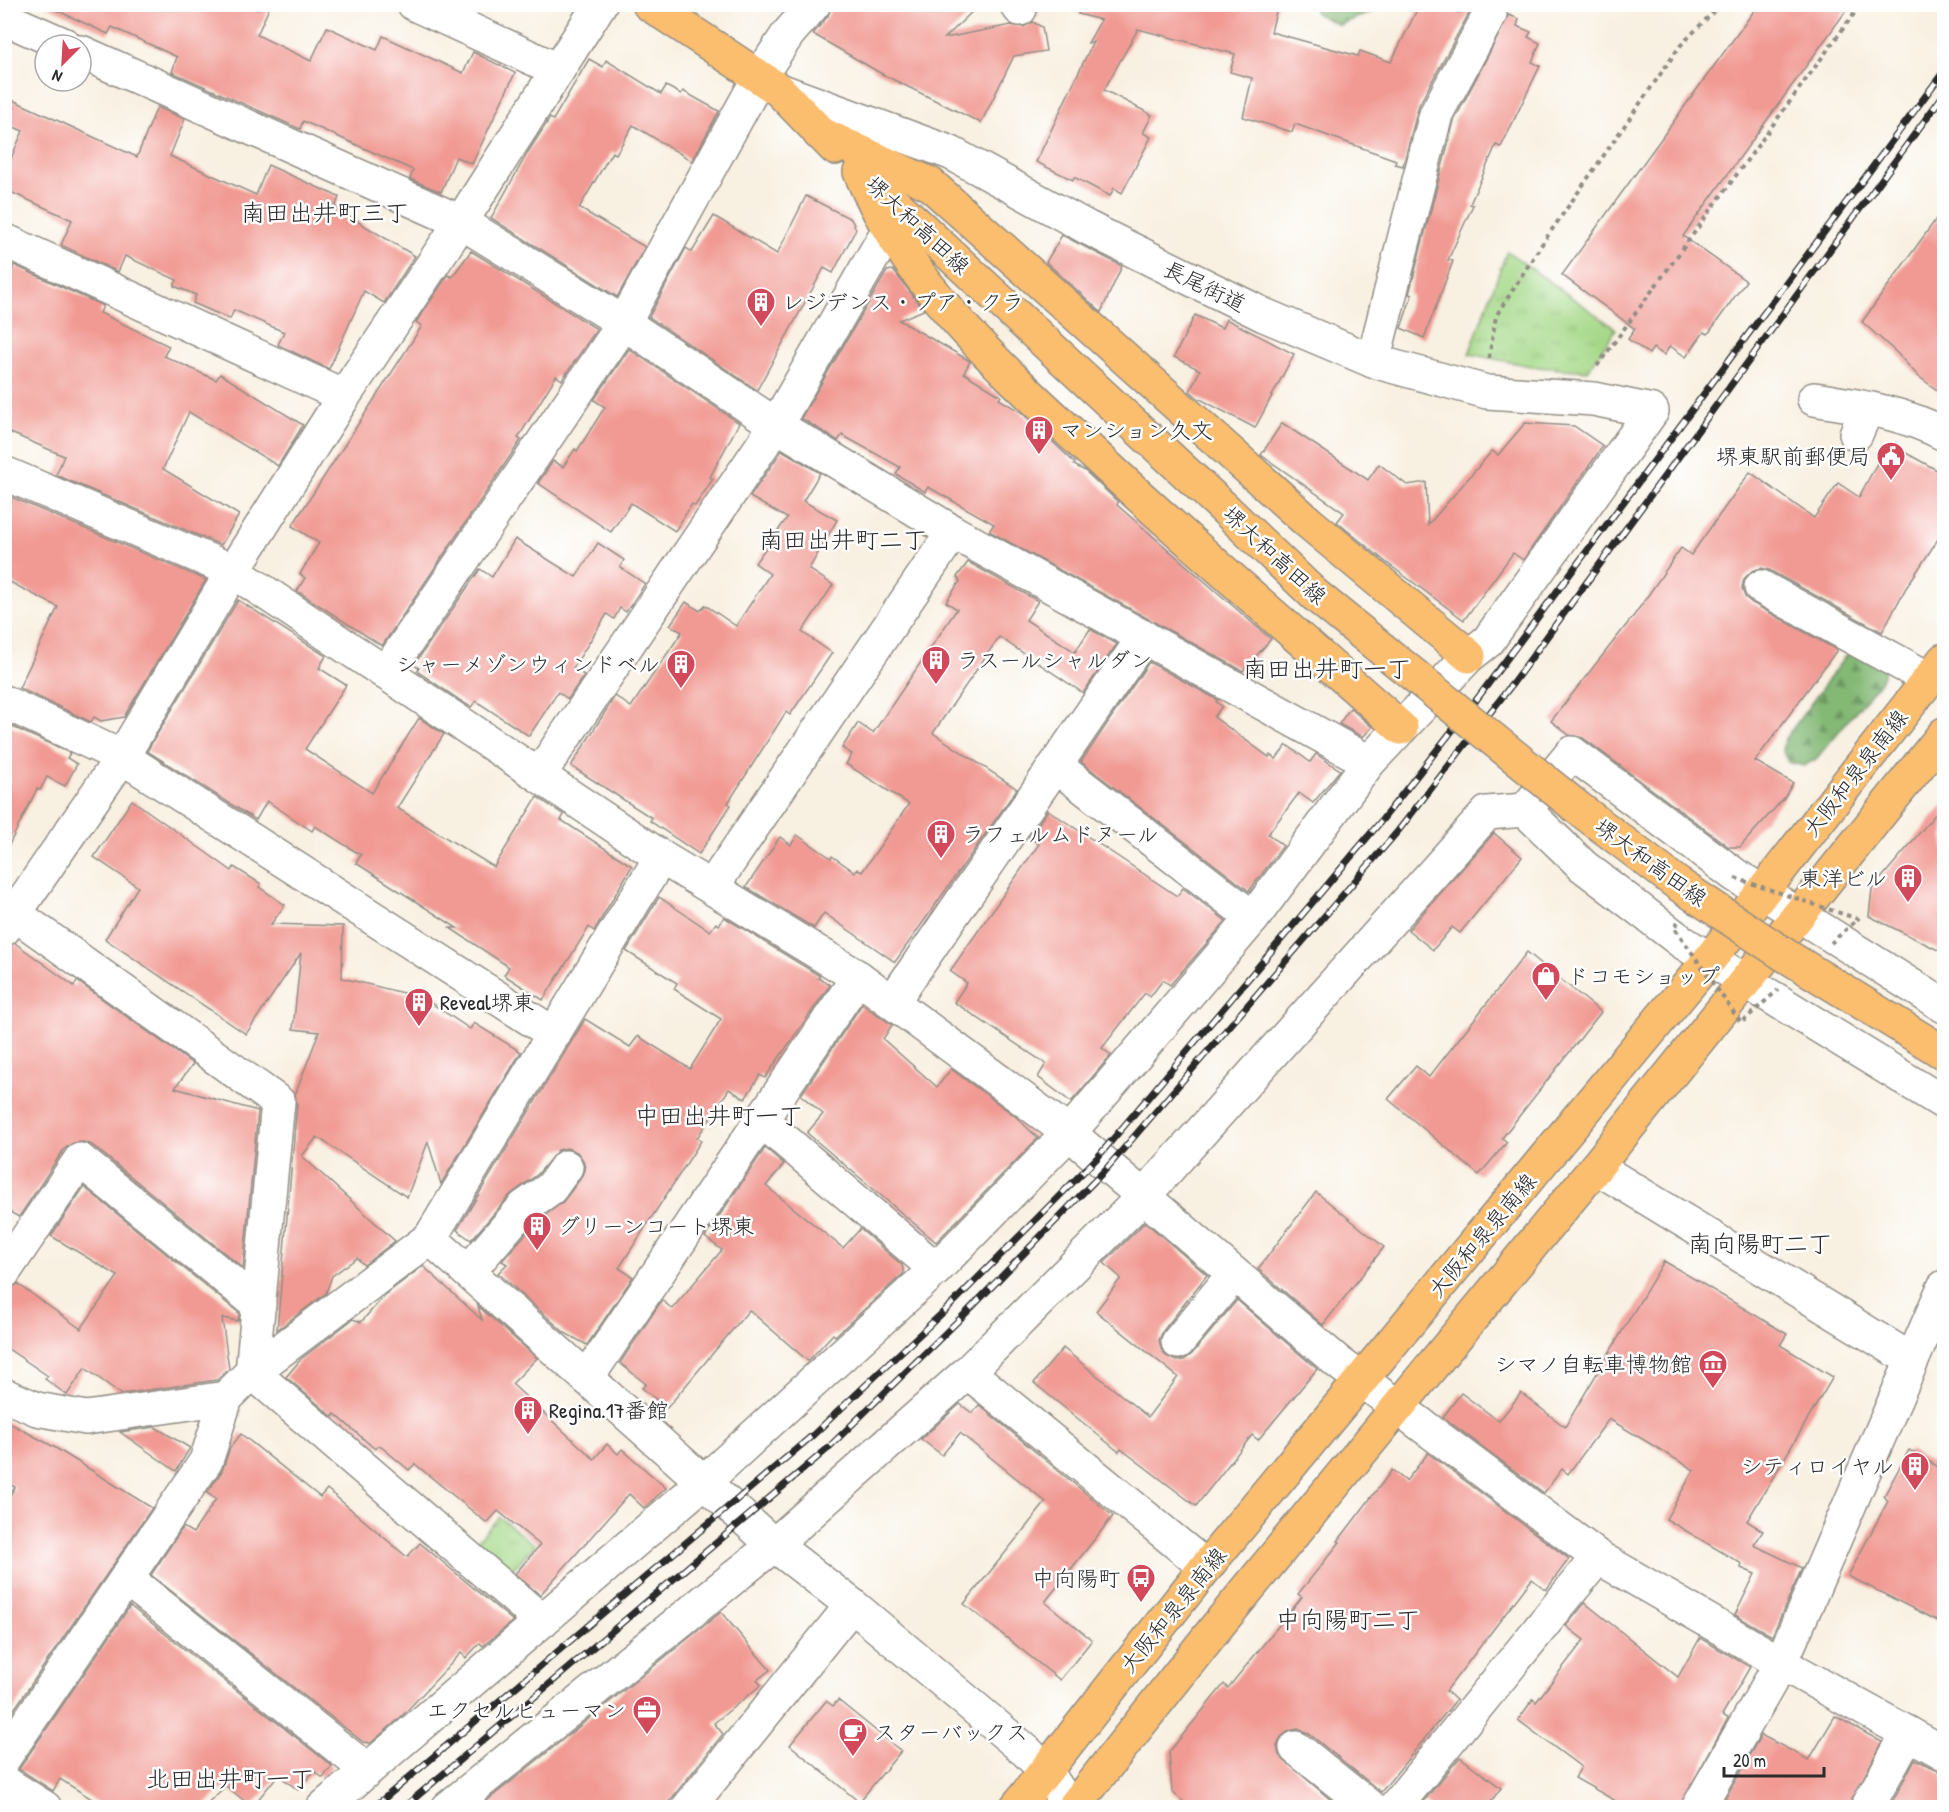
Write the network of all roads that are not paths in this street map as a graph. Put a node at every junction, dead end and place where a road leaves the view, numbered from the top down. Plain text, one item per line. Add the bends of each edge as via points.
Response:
1 (414, 4) edge
2 (600, 4) edge
3 (649, 4) edge
4 (814, 4) edge
5 (1490, 14) dead end
6 (4, 18) edge
7 (38, 33) edge
8 (93, 57) edge
9 (558, 70) junction
10 (769, 83) junction
11 (819, 133) junction
12 (861, 172) junction
13 (461, 222) junction
14 (889, 229) junction
15 (4, 240) edge
16 (624, 323) junction
17 (1373, 361) junction
18 (344, 396) junction
19 (1814, 399) dead end
20 (776, 425) junction
21 (1944, 434) edge
22 (4, 472) edge
23 (953, 532) junction
24 (233, 571) junction
25 (1761, 587) dead end
26 (1144, 637) junction
27 (1469, 656) junction
28 (1937, 669) edge
29 (386, 673) junction
30 (4, 702) edge
31 (1401, 728) junction
32 (1944, 734) edge
33 (122, 757) junction
34 (1369, 762) junction
35 (1056, 766) junction
36 (539, 775) junction
37 (1525, 810) junction
38 (661, 857) junction
39 (712, 887) junction
40 (1761, 892) junction
41 (1799, 916) junction
42 (1253, 918) junction
43 (10, 922) edge
44 (1710, 959) junction
45 (858, 976) junction
46 (1747, 981) junction
47 (893, 1001) junction
48 (1944, 1006) edge
49 (554, 1034) junction
50 (1944, 1053) edge
51 (1944, 1103) edge
52 (761, 1120) junction
53 (1069, 1133) junction
54 (566, 1167) dead end
55 (1596, 1167) junction
56 (1143, 1198) junction
57 (430, 1238) junction
58 (936, 1269) junction
59 (4, 1272) edge
60 (468, 1272) junction
61 (1234, 1274) junction
62 (1943, 1296) edge
63 (259, 1305) junction
64 (1178, 1342) dead end
65 (1912, 1360) junction
66 (252, 1372) junction
67 (968, 1372) junction
68 (587, 1378) junction
69 (1362, 1380) junction
70 (4, 1395) edge
71 (226, 1398) junction
72 (1398, 1408) junction
73 (704, 1482) junction
74 (774, 1545) junction
75 (1598, 1557) junction
76 (1206, 1567) junction
77 (127, 1578) junction
78 (852, 1605) junction
79 (542, 1621) junction
80 (1781, 1663) junction
81 (1908, 1733) junction
82 (1296, 1748) dead end
83 (1944, 1753) edge
84 (4, 1758) edge
85 (367, 1770) junction
86 (1046, 1771) junction
87 (4, 1782) edge
88 (45, 1808) edge
89 (323, 1808) edge
90 (448, 1808) edge
91 (688, 1808) edge
92 (1016, 1808) edge
93 (1072, 1808) edge
94 (1371, 1808) edge
95 (1394, 1808) edge
96 (1698, 1808) edge
97 (1867, 1808) edge

1 - 9 street
2 - 9 street
3 - 10 main road, 堺大和高田線
4 - 10 street via 788,34
5 - 17 street via 1436,114
6 - 7 street
8 - 13 street
9 - 13 street
10 - 11 main road, 堺大和高田線
10 - 16 street
10 - 17 street, 長尾街道 via 951,153 1130,249 1264,315
11 - 12 main road, 堺大和高田線
11 - 27 main road via 930,184 1308,522
12 - 14 main road
12 - 50 main road, 堺大和高田線, bridge via 1315,596 1669,877 1785,955
13 - 16 street
13 - 18 street
14 - 20 street
14 - 31 main road via 922,281 991,359 1167,522
15 - 18 street
16 - 20 street
16 - 29 street
17 - 27 street, 長尾街道 via 1487,392 1594,399 1652,411 1488,641
18 - 24 street
19 - 21 street via 1861,421 1926,424
20 - 23 street
20 - 36 street
22 - 24 street
23 - 26 street
23 - 39 street
24 - 29 street
24 - 33 street
25 - 28 street
26 - 34 street
26 - 35 street
27 - 31 street
28 - 40 main road, 大阪和泉泉南線
29 - 36 street
30 - 33 street
31 - 34 street
32 - 41 main road, 大阪和泉泉南線
33 - 43 street
33 - 49 street
34 - 42 street
35 - 42 street
35 - 47 street
36 - 38 street
37 - 40 street via 1572,753
37 - 44 street via 1583,866
37 - 56 street via 1487,813
38 - 39 street
38 - 49 street
39 - 45 street
40 - 41 street
40 - 44 main road, 大阪和泉泉南線
41 - 46 main road, 大阪和泉泉南線
41 - 48 street
42 - 53 street
43 - 63 street via 278,1102
44 - 46 street
44 - 69 main road, 大阪和泉泉南線
45 - 47 street
45 - 52 street
46 - 51 street
46 - 55 main road, 大阪和泉泉南線
47 - 53 street
49 - 57 street
52 - 58 street
52 - 68 street
53 - 56 street
53 - 58 street
54 - 60 street via 551,1188 524,1207
55 - 65 street
55 - 72 main road, 大阪和泉泉南線
56 - 61 street
56 - 67 street
57 - 60 street
57 - 66 street
58 - 73 street
59 - 63 street via 80,1160
60 - 68 street
61 - 64 street
61 - 69 street
62 - 65 street
63 - 66 street
65 - 80 street
66 - 71 street
66 - 79 street
67 - 74 street
67 - 76 street
68 - 73 street
69 - 72 street
69 - 76 main road, 大阪和泉泉南線
70 - 71 street via 37,1409 86,1418
71 - 77 street via 206,1461
72 - 75 street
72 - 93 main road, 大阪和泉泉南線
73 - 74 street
73 - 79 street
74 - 78 street
74 - 90 street
75 - 80 street
75 - 95 street
76 - 86 main road, 大阪和泉泉南線
77 - 84 street
77 - 85 street
78 - 86 street
78 - 91 street
79 - 85 street
80 - 81 street
80 - 96 street
81 - 83 street
81 - 97 street
82 - 94 street
85 - 89 street
86 - 92 main road, 大阪和泉泉南線
86 - 93 street
87 - 88 street

